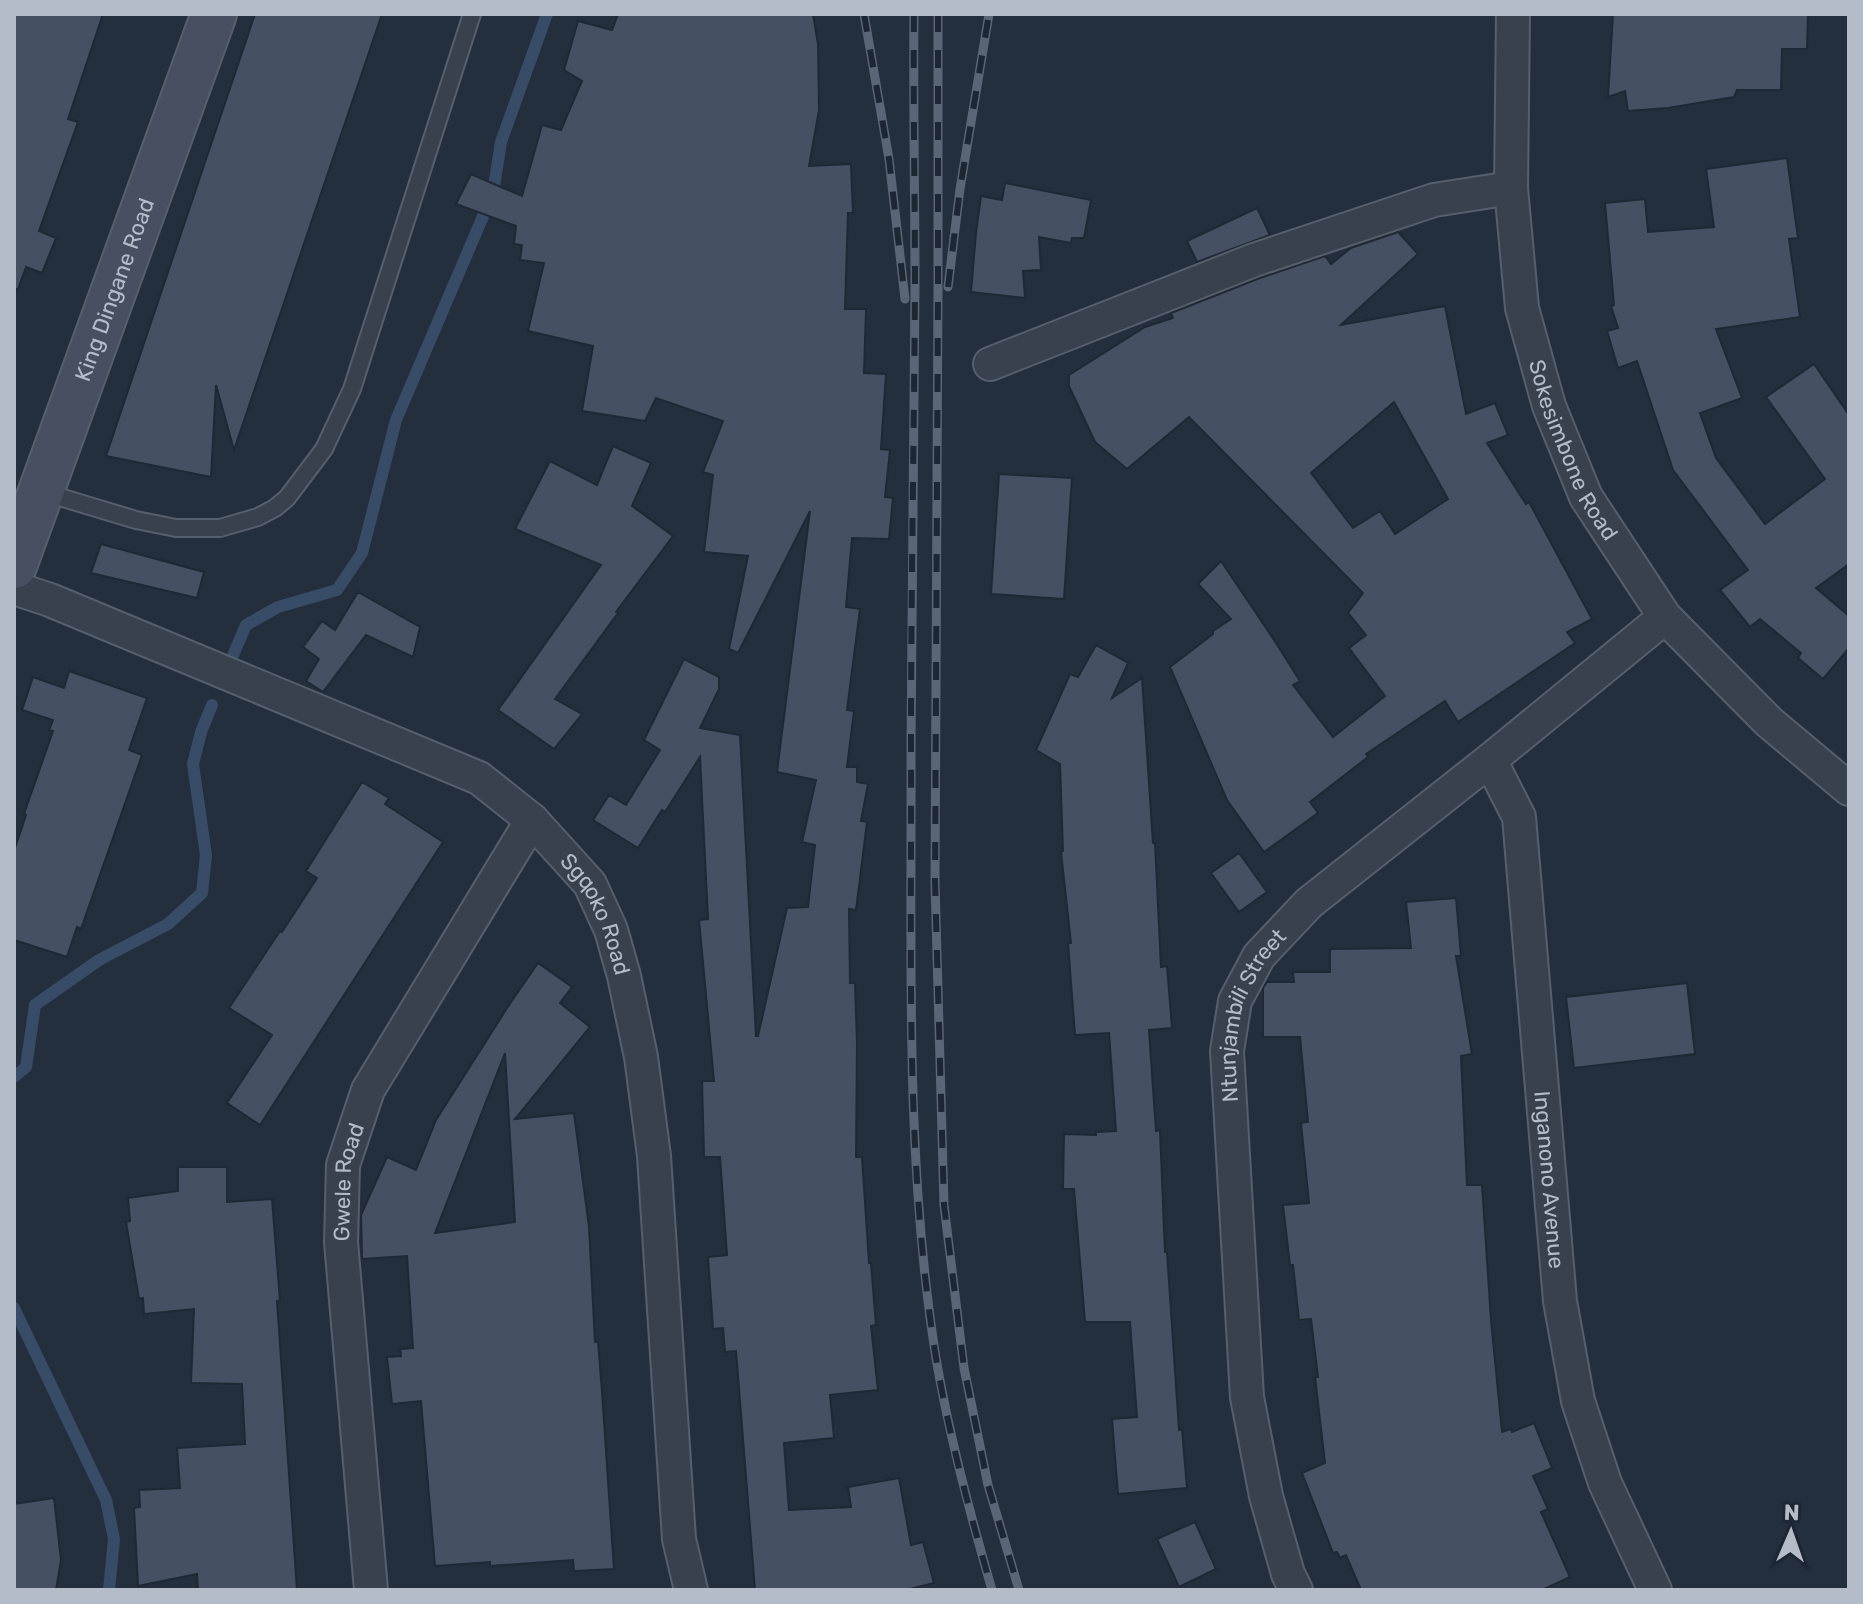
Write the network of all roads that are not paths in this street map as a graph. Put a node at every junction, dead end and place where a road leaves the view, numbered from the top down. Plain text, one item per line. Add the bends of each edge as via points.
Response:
1 (214, 14) edge
2 (472, 14) edge
3 (1513, 14) edge
4 (1511, 188) junction
5 (990, 364) dead end
6 (41, 491) junction
7 (14, 566) edge
8 (14, 588) edge
9 (1665, 617) junction
10 (1490, 760) junction
11 (1849, 789) edge
12 (532, 820) junction
13 (371, 1590) edge
14 (691, 1590) edge
15 (1296, 1590) edge
16 (1655, 1590) edge

1 - 6 street, King Dingane Road
2 - 6 lane via 352,389 324,449 287,498 258,517 220,528 176,528
3 - 4 street, Sokesimbone Road
4 - 5 street via 1434,200 1254,260
4 - 9 street, Sokesimbone Road via 1522,308 1549,406 1586,497
6 - 7 street, King Dingane Road
8 - 12 street, Sgqoko Road via 479,778
9 - 10 street, Ntunjambili Street
9 - 11 street, Sokesimbone Road via 1769,722
10 - 15 street, Ntunjambili Street via 1309,903 1259,956 1235,1001 1227,1051 1247,1397 1266,1496
10 - 16 street, Inganono Avenue via 1519,817 1560,1301 1578,1401 1605,1483
12 - 13 street, Gwele Road via 368,1090 343,1165 341,1242
12 - 14 street, Sgqoko Road via 590,884 601,907 624,976 641,1057 654,1156 679,1539

